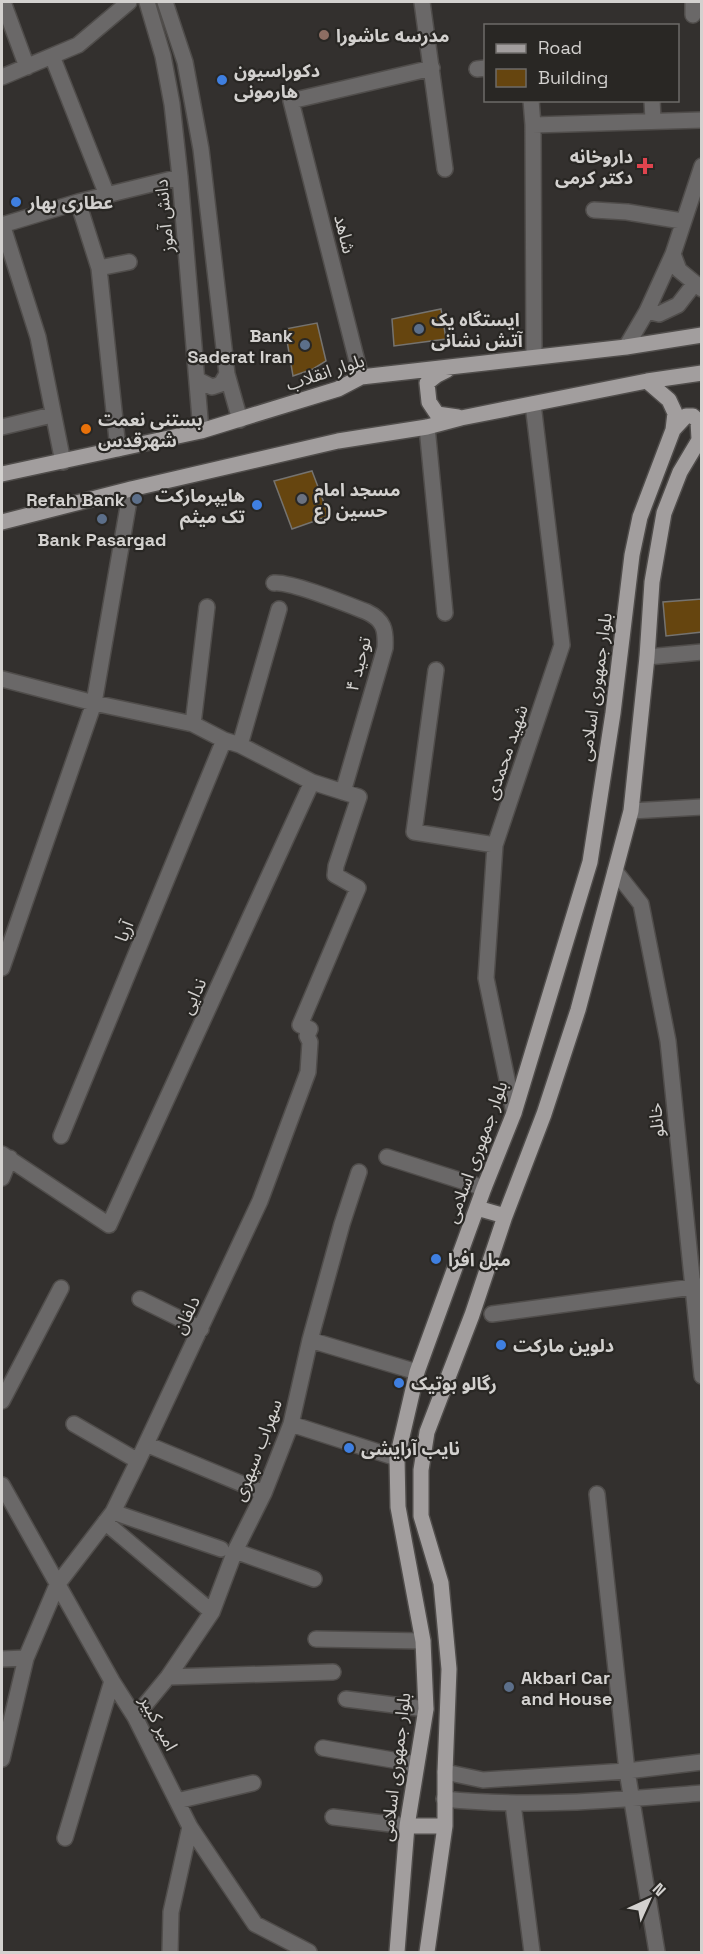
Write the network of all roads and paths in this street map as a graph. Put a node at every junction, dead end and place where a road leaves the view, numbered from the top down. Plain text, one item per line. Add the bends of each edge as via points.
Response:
1 (3, 2) edge
2 (129, 2) edge
3 (147, 2) edge
4 (165, 2) edge
5 (422, 2) edge
6 (52, 56) junction
7 (27, 67) junction
8 (432, 68) junction
9 (2, 78) edge
10 (531, 102) edge
11 (652, 102) edge
12 (653, 120) junction
13 (702, 120) edge
14 (532, 125) junction
15 (702, 166) edge
16 (446, 169) dead end
17 (180, 177) junction
18 (107, 195) junction
19 (78, 202) junction
20 (594, 210) dead end
21 (682, 221) junction
22 (2, 224) edge
23 (673, 254) junction
24 (129, 262) dead end
25 (7, 265) edge
26 (99, 268) junction
27 (698, 286) edge
28 (647, 311) junction
29 (702, 335) edge
30 (626, 347) junction
31 (534, 357) junction
32 (453, 368) junction
33 (702, 373) edge
34 (227, 374) junction
35 (361, 377) junction
36 (198, 380) junction
37 (647, 381) junction
38 (533, 404) junction
39 (52, 415) junction
40 (461, 418) junction
41 (240, 420) junction
42 (2, 427) edge
43 (427, 427) junction
44 (673, 430) junction
45 (201, 431) junction
46 (700, 437) edge
47 (118, 449) junction
48 (63, 462) junction
49 (2, 474) edge
50 (131, 489) junction
51 (2, 522) edge
52 (274, 583) dead end
53 (207, 607) dead end
54 (279, 609) dead end
55 (445, 613) dead end
56 (702, 652) edge
57 (647, 657) junction
58 (436, 670) dead end
59 (2, 680) edge
60 (94, 703) junction
61 (193, 724) junction
62 (224, 740) junction
63 (240, 745) junction
64 (312, 782) junction
65 (343, 792) junction
66 (702, 807) edge
67 (631, 811) junction
68 (495, 845) junction
69 (615, 871) junction
70 (2, 968) edge
71 (513, 1113) junction
72 (61, 1136) dead end
73 (6, 1156) edge
74 (387, 1157) dead end
75 (359, 1172) dead end
76 (2, 1178) edge
77 (484, 1188) junction
78 (477, 1208) junction
79 (505, 1216) junction
80 (696, 1287) edge
81 (61, 1288) dead end
82 (140, 1299) dead end
83 (492, 1314) dead end
84 (201, 1329) junction
85 (310, 1340) junction
86 (417, 1372) junction
87 (702, 1376) edge
88 (2, 1401) edge
89 (74, 1424) dead end
90 (291, 1424) junction
91 (146, 1444) junction
92 (397, 1458) junction
93 (138, 1461) junction
94 (2, 1485) edge
95 (264, 1493) junction
96 (597, 1494) dead end
97 (109, 1517) junction
98 (228, 1550) junction
99 (314, 1579) dead end
100 (57, 1586) junction
101 (212, 1612) junction
102 (316, 1639) dead end
103 (423, 1641) junction
104 (26, 1658) junction
105 (2, 1659) edge
106 (333, 1672) dead end
107 (168, 1677) junction
108 (112, 1681) junction
109 (346, 1699) dead end
110 (426, 1709) junction
111 (135, 1717) junction
112 (3, 1740) edge
113 (323, 1748) dead end
114 (2, 1759) edge
115 (702, 1762) edge
116 (416, 1764) junction
117 (627, 1771) junction
118 (445, 1772) junction
119 (483, 1780) junction
120 (253, 1783) dead end
121 (702, 1793) edge
122 (444, 1799) junction
123 (633, 1799) junction
124 (177, 1801) junction
125 (482, 1803) junction
126 (513, 1804) junction
127 (333, 1817) dead end
128 (406, 1826) junction
129 (445, 1826) junction
130 (190, 1827) junction
131 (65, 1838) dead end
132 (170, 1953) edge
133 (309, 1953) edge
134 (398, 1953) edge
135 (427, 1953) edge
136 (532, 1953) edge
137 (657, 1953) edge

1 - 7 street
2 - 6 street via 78,45
3 - 17 street, دانش آموز via 163,56
4 - 34 street via 185,62 201,149
5 - 8 street
6 - 7 street
6 - 18 street
7 - 9 street
8 - 16 street
8 - 35 street, شاهد via 291,101
10 - 14 street
11 - 12 street
12 - 13 street
12 - 14 street
14 - 31 street
15 - 21 street
17 - 18 street
17 - 36 street, دانش آموز
18 - 19 street
19 - 22 street
19 - 26 street
20 - 21 street
21 - 23 street
22 - 25 street
23 - 27 street via 679,270
23 - 28 street
24 - 26 street
25 - 39 street via 38,337
26 - 47 street
27 - 28 street via 678,305 659,314
28 - 30 street
29 - 30 main road, بلوار انقلاب
30 - 31 main road, بلوار انقلاب
31 - 32 main road, بلوار انقلاب
32 - 35 main road, بلوار انقلاب
32 - 40 main road via 427,383 427,392 437,414
33 - 37 main road
34 - 36 street via 221,384 212,387
34 - 41 street
35 - 41 main road, بلوار انقلاب via 338,389
36 - 45 street, دانش آموز
37 - 38 main road
37 - 44 main road, بلوار جمهوری اسلامی via 669,400 675,413
38 - 40 main road
38 - 68 street, شهید محمدی via 562,645
39 - 42 street
39 - 48 street
40 - 43 main road
41 - 45 main road, بلوار انقلاب
43 - 50 main road via 338,441
43 - 55 street
44 - 46 main road via 686,416 693,416 699,421
44 - 71 main road, بلوار جمهوری اسلامی via 640,517 632,555 590,862
45 - 47 main road, بلوار انقلاب
46 - 57 main road via 680,472 664,513 652,582
47 - 48 main road, بلوار انقلاب
48 - 49 main road, بلوار انقلاب
50 - 51 main road
50 - 60 street
52 - 65 street, توحید ۴ via 376,616 386,633
53 - 61 street
54 - 63 street
56 - 57 street
57 - 67 main road
58 - 68 street via 414,832
59 - 60 street
60 - 61 street
60 - 70 street
61 - 62 street
62 - 63 street
62 - 72 street, آریا
63 - 64 street
64 - 65 street
64 - 73 street, ندایی via 109,1225
65 - 84 street, دلفان via 359,797 335,875 358,888 300,1025 310,1029 308,1072 260,1201
66 - 67 street
67 - 69 main road
68 - 71 street, شهید محمدی via 486,978
69 - 79 main road via 578,1011
69 - 80 street, خانلو via 641,904 668,1041
71 - 77 main road, بلوار جمهوری اسلامی
73 - 76 street
74 - 77 street
75 - 85 street, سهراب سپهری
77 - 78 main road, بلوار جمهوری اسلامی
78 - 79 main road
78 - 86 main road, بلوار جمهوری اسلامی
79 - 118 main road via 427,1432 421,1470 421,1516 441,1582 449,1669
80 - 83 street
80 - 87 street, خانلو
81 - 88 street
82 - 84 street
84 - 91 street, دلفان
85 - 86 street
85 - 90 street, سهراب سپهری
86 - 92 main road, بلوار جمهوری اسلامی
89 - 93 street
90 - 92 street
90 - 95 street, سهراب سپهری
91 - 93 street, دلفان
91 - 95 street
92 - 103 main road, بلوار جمهوری اسلامی via 398,1507
93 - 97 street, دلفان
94 - 100 street, امیر کبیر
95 - 98 street, سهراب سپهری
96 - 117 street
97 - 98 street
97 - 100 street, دلفان
97 - 101 street
98 - 99 street
98 - 101 street, سهراب سپهری
100 - 104 street, دلفان
100 - 108 street, امیر کبیر
101 - 107 street, سهراب سپهری
102 - 103 street
103 - 110 main road, بلوار جمهوری اسلامی
104 - 105 street
104 - 112 street, دلفان
106 - 107 street
107 - 111 street, سهراب سپهری
108 - 111 street, امیر کبیر
108 - 131 street
109 - 110 street
110 - 116 main road, بلوار جمهوری اسلامی
111 - 124 street, امیر کبیر
112 - 114 street, دلفان
113 - 116 street
115 - 117 street
116 - 128 main road, بلوار جمهوری اسلامی
117 - 119 street
117 - 123 street
118 - 119 street
118 - 122 main road
119 - 125 street via 474,1791
120 - 124 street
121 - 123 street
122 - 125 street
122 - 129 main road
123 - 126 street
123 - 137 street
124 - 130 street, امیر کبیر
125 - 126 street
126 - 136 street
127 - 128 street
128 - 129 main road
128 - 134 main road, بلوار جمهوری اسلامی
129 - 135 main road
130 - 132 street via 171,1912
130 - 133 street, امیر کبیر via 255,1924

